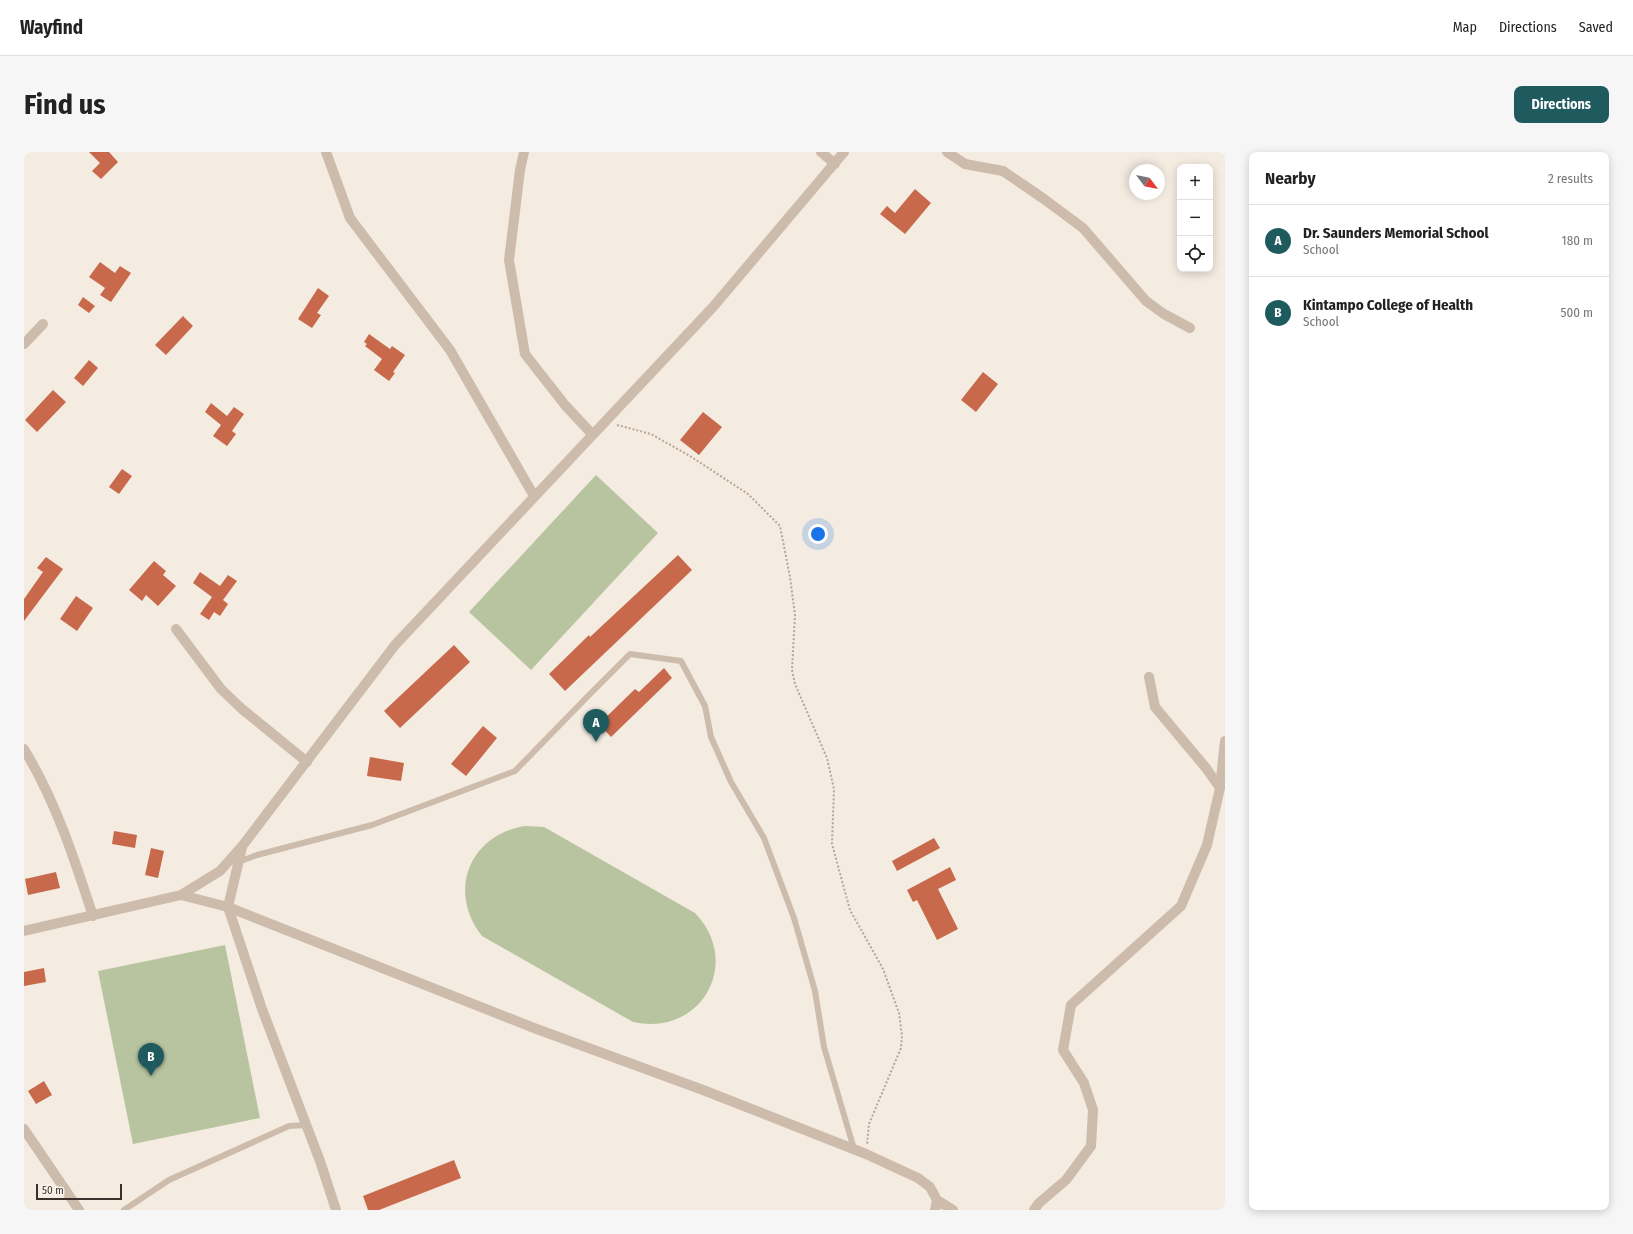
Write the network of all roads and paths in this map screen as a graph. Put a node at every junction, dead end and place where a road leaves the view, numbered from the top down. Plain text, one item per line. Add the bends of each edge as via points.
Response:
1 (326, 152) edge
2 (524, 152) edge
3 (821, 152) edge
4 (844, 152) edge
5 (947, 152) edge
6 (835, 164) junction
7 (43, 324) dead end
8 (1190, 328) dead end
9 (24, 344) edge
10 (604, 422) junction
11 (592, 434) junction
12 (534, 496) junction
13 (176, 629) dead end
14 (1149, 677) dead end
15 (1225, 741) edge
16 (24, 750) edge
17 (307, 762) junction
18 (1220, 788) junction
19 (243, 845) junction
20 (238, 862) junction
21 (181, 895) junction
22 (228, 907) junction
23 (92, 916) junction
24 (24, 931) edge
25 (306, 1125) junction
26 (24, 1129) edge
27 (854, 1149) junction
28 (866, 1154) junction
29 (936, 1205) edge
30 (79, 1210) edge
31 (124, 1210) edge
32 (336, 1210) edge
33 (953, 1210) edge
34 (1034, 1210) edge

1 - 12 street via 350,218 450,350
2 - 11 street via 509,260 525,354 565,405
3 - 6 street
4 - 6 street
5 - 8 street via 965,164 1006,173 1050,204 1083,228 1146,301
6 - 10 street via 713,306
7 - 9 street
10 - 11 street
10 - 28 path via 651,434 690,456 748,494 780,526 795,615 792,670 795,684 827,758 834,789 832,844 850,910 883,969 899,1013 901,1048 869,1124
11 - 12 street
12 - 17 street via 394,645
13 - 17 street via 221,690
14 - 18 street via 1155,707
15 - 18 street
16 - 23 street via 39,774 65,831
17 - 19 street
18 - 34 street via 1207,845 1181,906 1071,1005 1064,1050 1084,1082 1093,1110 1091,1146 1066,1180
19 - 20 street
19 - 21 street via 220,871
20 - 22 street
20 - 27 lane via 372,825 515,771 630,654 681,661 705,706 711,737 731,782 764,838 794,918 815,991 824,1047
21 - 22 street
21 - 23 street
22 - 25 street via 262,1009
22 - 27 street
23 - 24 street
25 - 31 lane via 289,1126 169,1180
25 - 32 street
26 - 30 street
27 - 28 street
28 - 29 street via 918,1178 930,1187
29 - 33 street

